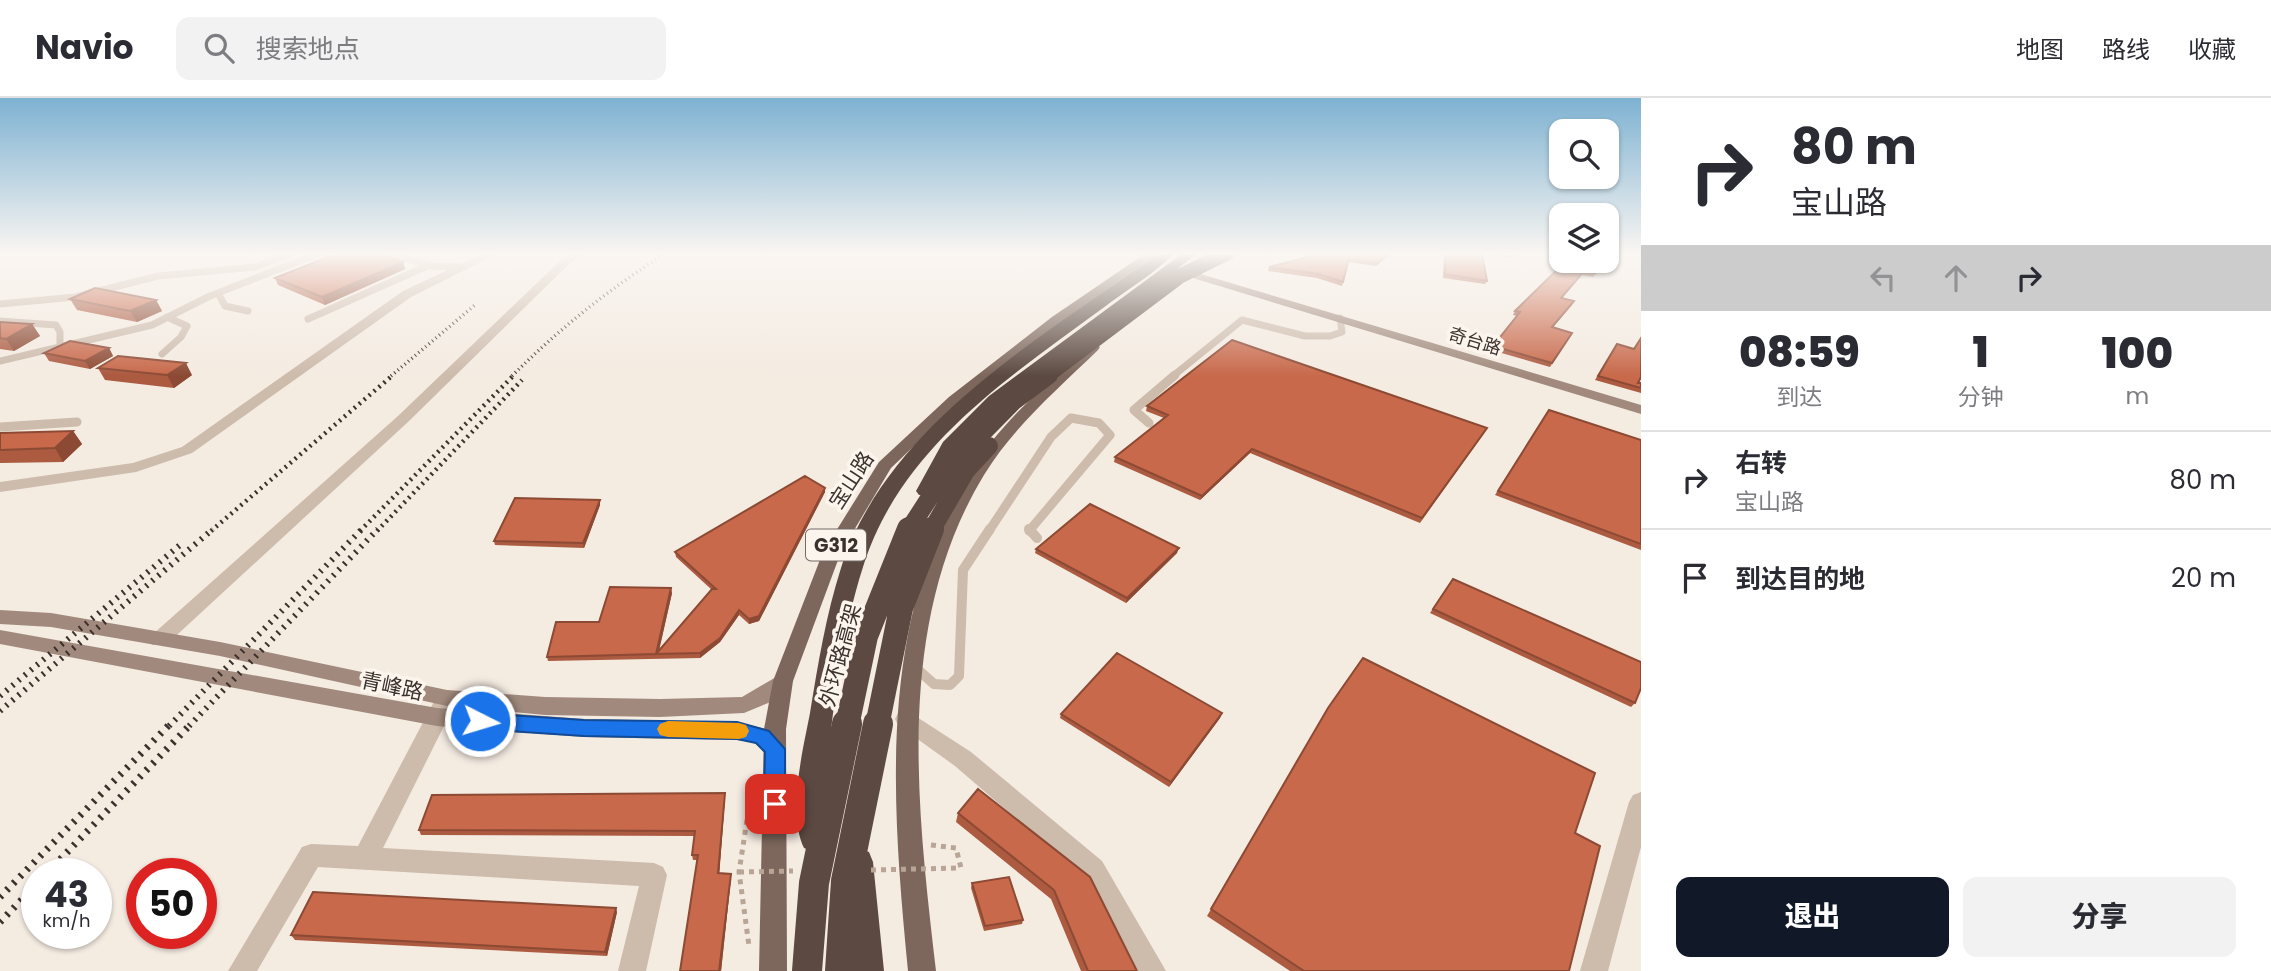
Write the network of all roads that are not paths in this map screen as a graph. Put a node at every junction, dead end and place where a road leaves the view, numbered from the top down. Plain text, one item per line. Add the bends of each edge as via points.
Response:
1 (218, 293) edge
2 (88, 294) edge
3 (216, 294) edge
4 (366, 294) edge
5 (406, 294) edge
6 (532, 294) edge
7 (1094, 294) edge
8 (1125, 294) edge
9 (1138, 294) edge
10 (1142, 294) edge
11 (1156, 294) edge
12 (1172, 294) edge
13 (1268, 294) edge
14 (0, 304) edge
15 (248, 311) dead end
16 (167, 317) junction
17 (1340, 318) junction
18 (309, 319) dead end
19 (0, 321) edge
20 (60, 345) junction
21 (162, 354) dead end
22 (0, 361) edge
23 (1641, 410) edge
24 (77, 422) dead end
25 (1149, 423) dead end
26 (0, 427) edge
27 (0, 487) edge
28 (1037, 538) dead end
29 (0, 617) edge
30 (0, 637) edge
31 (159, 640) junction
32 (914, 664) junction
33 (783, 681) junction
34 (442, 708) junction
35 (906, 719) junction
36 (775, 749) junction
37 (1641, 802) edge
38 (365, 858) junction
39 (242, 971) edge
40 (632, 971) edge
41 (773, 971) edge
42 (807, 971) edge
43 (819, 971) edge
44 (840, 971) edge
45 (867, 971) edge
46 (922, 971) edge
47 (1152, 971) edge
48 (1594, 971) edge

1 - 15 lane via 225,306
2 - 14 lane
3 - 16 lane
4 - 18 lane
5 - 27 street via 187,450 136,467
6 - 31 street
7 - 33 main road, 宝山路 / G312 via 964,392 885,465 832,552
8 - 43 highway via 976,393 918,452 881,504 852,566 832,651 812,783
9 - 45 highway via 995,400 950,446 918,505 871,645 853,729 852,778
10 - 32 main road via 1033,405 977,473 934,566
11 - 42 highway, 外环路高架, bridge via 1014,401 950,466 903,538 866,636 814,883
12 - 44 highway, bridge via 1031,399 966,471 929,534 901,608 846,881
13 - 17 main road, 奇台路
16 - 20 lane via 110,337
16 - 21 lane via 187,326
17 - 23 main road, 奇台路
17 - 25 lane via 1342,332 1311,338 1242,320 1140,403 1134,410
19 - 20 lane via 56,326
20 - 22 lane
24 - 26 lane
28 - 32 lane via 1028,530 1110,435 1099,423 1071,418 1051,437 963,570 959,676 950,685 936,687 923,679
29 - 31 main road, 青峰路 via 51,620
30 - 34 main road, 青峰路
31 - 34 main road, 青峰路 via 219,649
32 - 35 main road
33 - 34 main road, 青峰路 via 744,705
33 - 36 main road, 宝山路 / G312
34 - 36 main road, 青峰路 via 571,727 737,731 762,736
34 - 38 street
35 - 46 main road via 908,842
35 - 47 street via 963,759 1093,869
36 - 41 main road, 宝山路 / G312
37 - 48 street
38 - 39 street via 311,855
38 - 40 street via 654,875

